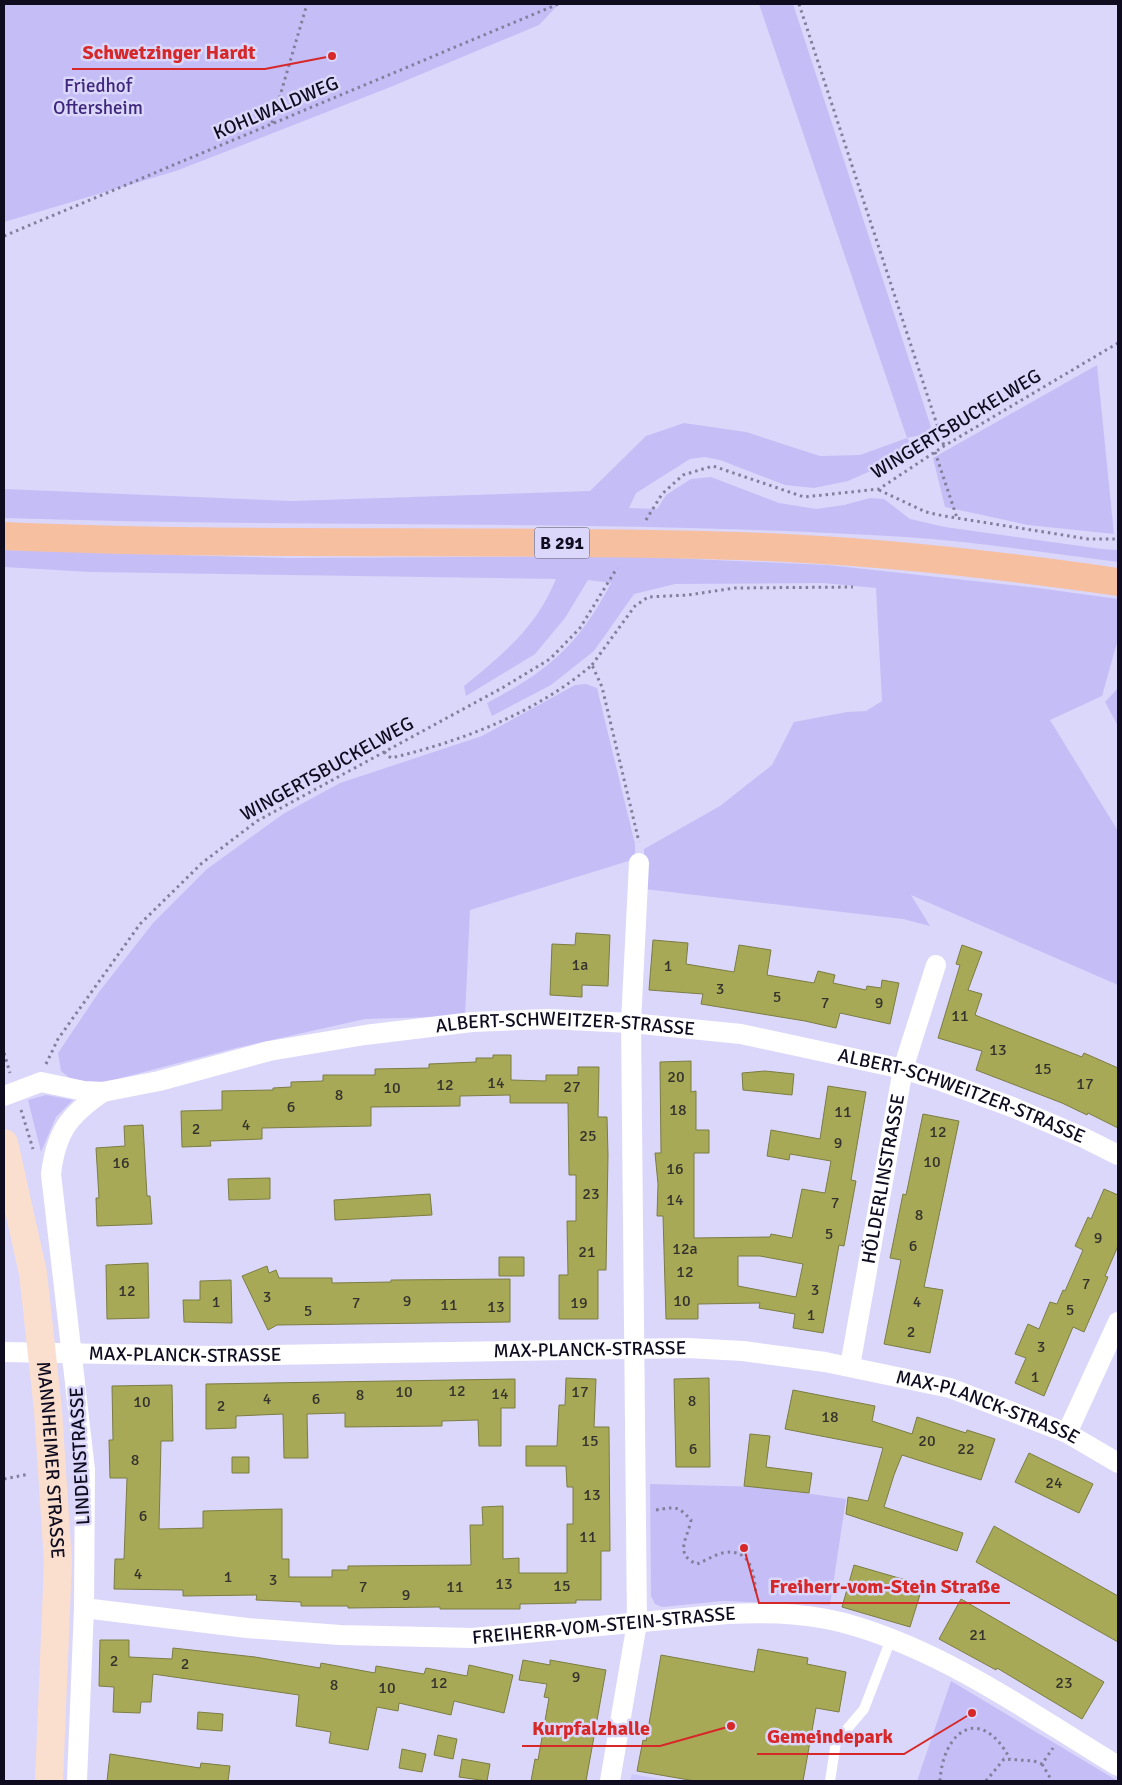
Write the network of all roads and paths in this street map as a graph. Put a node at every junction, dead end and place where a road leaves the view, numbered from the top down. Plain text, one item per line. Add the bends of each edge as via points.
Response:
1 (307, 4) edge
2 (558, 4) edge
3 (799, 4) edge
4 (272, 124) junction
5 (4, 236) edge
6 (1118, 343) edge
7 (944, 446) junction
8 (935, 452) junction
9 (879, 489) junction
10 (662, 494) dead end
11 (957, 518) junction
12 (4, 536) edge
13 (1118, 539) edge
14 (1118, 582) edge
15 (606, 586) dead end
16 (853, 588) dead end
17 (592, 665) junction
18 (384, 752) junction
19 (639, 863) joint
20 (936, 966) dead end
21 (631, 1023) junction
22 (903, 1069) junction
23 (41, 1082) junction
24 (103, 1092) junction
25 (10, 1094) edge
26 (4, 1143) edge
27 (1118, 1155) edge
28 (51, 1174) junction
29 (1118, 1322) edge
30 (634, 1349) junction
31 (4, 1352) edge
32 (43, 1353) junction
33 (73, 1354) junction
34 (850, 1366) junction
35 (1068, 1433) junction
36 (1118, 1463) edge
37 (636, 1512) junction
38 (84, 1608) junction
39 (758, 1612) junction
40 (637, 1623) junction
41 (890, 1639) junction
42 (1063, 1732) junction
43 (1010, 1759) junction
44 (1042, 1764) junction
45 (1118, 1766) edge
46 (49, 1781) edge
47 (77, 1781) edge
48 (610, 1781) edge
49 (830, 1781) edge
50 (940, 1781) edge
51 (986, 1781) edge
52 (1052, 1781) edge

1 - 4 path
2 - 4 path, KOHLWALDWEG
3 - 7 path
4 - 5 path, KOHLWALDWEG
6 - 7 path, WINGERTSBUCKELWEG
7 - 8 path, WINGERTSBUCKELWEG
8 - 9 path, WINGERTSBUCKELWEG
8 - 11 path
9 - 10 path, WINGERTSBUCKELWEG via 804,497 713,466 683,475
9 - 11 path via 926,512
11 - 13 path via 1088,539
12 - 14 main road, B 291 via 162,541 436,540 740,546 904,556
15 - 18 path, WINGERTSBUCKELWEG via 580,628 550,659
16 - 17 path via 736,588 688,596 648,597 636,606
17 - 18 path via 532,706 483,728 421,751 391,758
17 - 19 path via 602,687 636,828
18 - 23 path, WINGERTSBUCKELWEG via 257,820 173,890 140,924 58,1039 47,1059
19 - 21 street
20 - 22 street, HÖLDERLINSTRASSE
21 - 22 street, ALBERT-SCHWEITZER-STRASSE via 741,1034
21 - 24 street, ALBERT-SCHWEITZER-STRASSE via 548,1018 472,1022 365,1035 269,1051 159,1081
21 - 30 street
22 - 27 street, ALBERT-SCHWEITZER-STRASSE via 1012,1107
22 - 34 street, HÖLDERLINSTRASSE
23 - 24 street, ALBERT-SCHWEITZER-STRASSE via 84,1092
23 - 25 street
24 - 28 street, LINDENSTRASSE via 82,1106 64,1127 56,1145
25 - 28 path via 38,1160
26 - 32 street, MANNHEIMER STRASSE via 33,1273
28 - 33 street, LINDENSTRASSE
29 - 35 street
30 - 33 street, MAX-PLANCK-STRASSE via 213,1356
30 - 34 street, MAX-PLANCK-STRASSE via 734,1350
30 - 37 street
31 - 32 street, MAX-PLANCK-STRASSE
32 - 33 street, MAX-PLANCK-STRASSE
32 - 46 street, MANNHEIMER STRASSE via 58,1562
33 - 38 street, LINDENSTRASSE via 85,1470
34 - 35 street, MAX-PLANCK-STRASSE via 950,1388
35 - 36 street, MAX-PLANCK-STRASSE
37 - 39 path via 673,1506 681,1509 691,1520 684,1543 689,1561 697,1564 722,1553 736,1553 749,1560 754,1571
37 - 40 street
38 - 40 street, FREIHERR-VOM-STEIN-STRASSE via 247,1628 340,1635 472,1638
38 - 47 street, LINDENSTRASSE
39 - 40 street, FREIHERR-VOM-STEIN-STRASSE
39 - 41 street, FREIHERR-VOM-STEIN-STRASSE via 820,1618 857,1626
40 - 48 street
41 - 42 street, FREIHERR-VOM-STEIN-STRASSE via 944,1662
41 - 49 lane via 864,1709 836,1742
42 - 44 path
42 - 45 street, FREIHERR-VOM-STEIN-STRASSE
43 - 44 path
43 - 50 path via 1000,1741 987,1730 963,1730 952,1744
43 - 51 path via 998,1765
44 - 52 path

